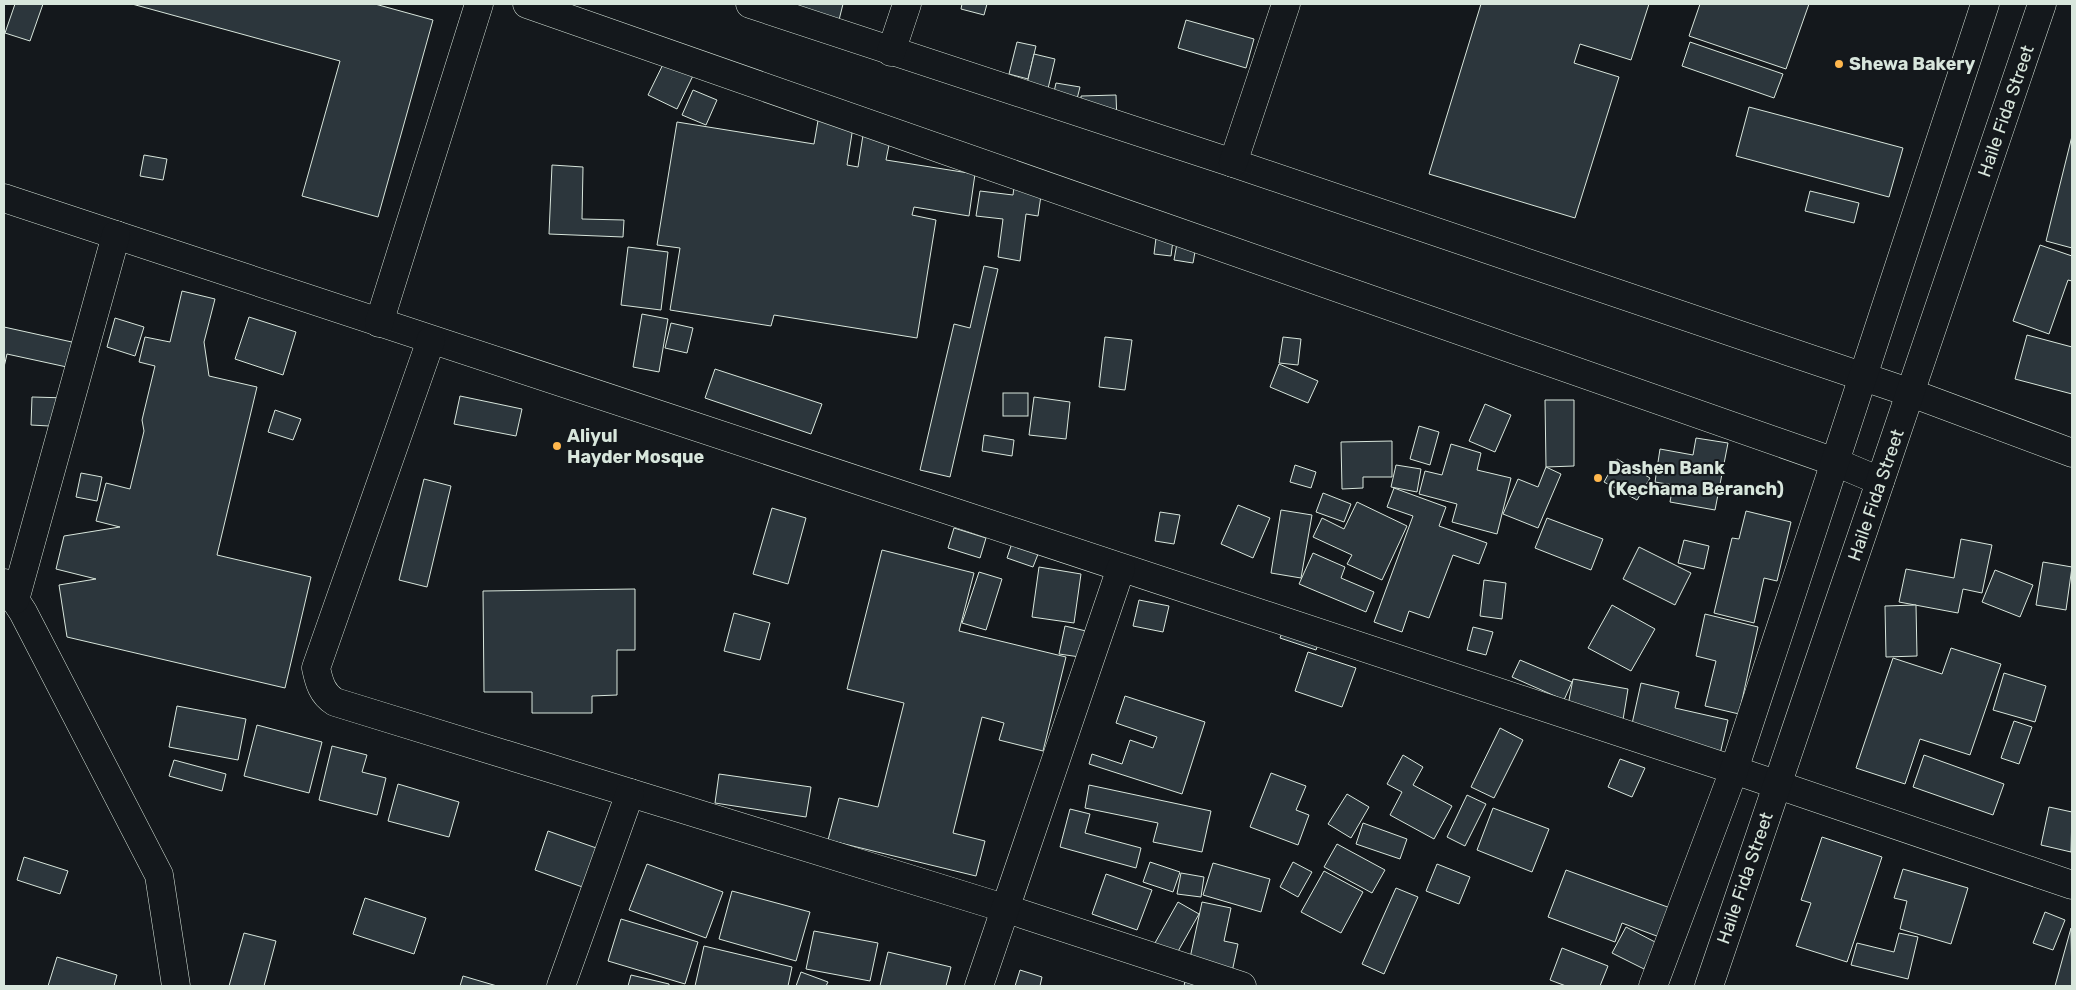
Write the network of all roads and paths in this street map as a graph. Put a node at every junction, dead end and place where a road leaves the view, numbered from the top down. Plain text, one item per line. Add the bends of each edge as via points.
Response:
1 (479, 4) edge
2 (527, 4) edge
3 (750, 4) edge
4 (907, 4) edge
5 (1286, 4) edge
6 (1986, 4) edge
7 (2042, 4) edge
8 (891, 52) junction
9 (1233, 163) junction
10 (4, 198) edge
11 (116, 235) junction
12 (379, 323) junction
13 (431, 340) junction
14 (1863, 378) junction
15 (1911, 393) junction
16 (2072, 453) edge
17 (1835, 462) junction
18 (1880, 481) junction
19 (1121, 568) junction
20 (9, 592) edge
21 (1734, 770) junction
22 (1777, 786) junction
23 (630, 792) junction
24 (2072, 885) edge
25 (1004, 908) junction
26 (176, 986) edge
27 (561, 986) edge
28 (978, 986) edge
29 (1242, 986) edge
30 (1653, 986) edge
31 (1709, 986) edge

1 - 12 street
2 - 17 street
3 - 8 street
4 - 8 street
5 - 9 street
6 - 14 street
7 - 15 street, Haile Fida Street
8 - 9 street
9 - 14 street
10 - 11 street
11 - 12 street
11 - 20 street
12 - 13 street
13 - 19 street
13 - 23 street via 316,668 322,688 335,702
14 - 15 street
14 - 17 street
15 - 16 street
15 - 18 street, Haile Fida Street
17 - 18 street
17 - 21 street
18 - 22 street, Haile Fida Street
19 - 21 street
19 - 25 street
20 - 26 street via 159,875
21 - 22 street
21 - 30 street
22 - 24 street
22 - 31 street, Haile Fida Street
23 - 25 street
23 - 27 street
25 - 28 street
25 - 29 street

